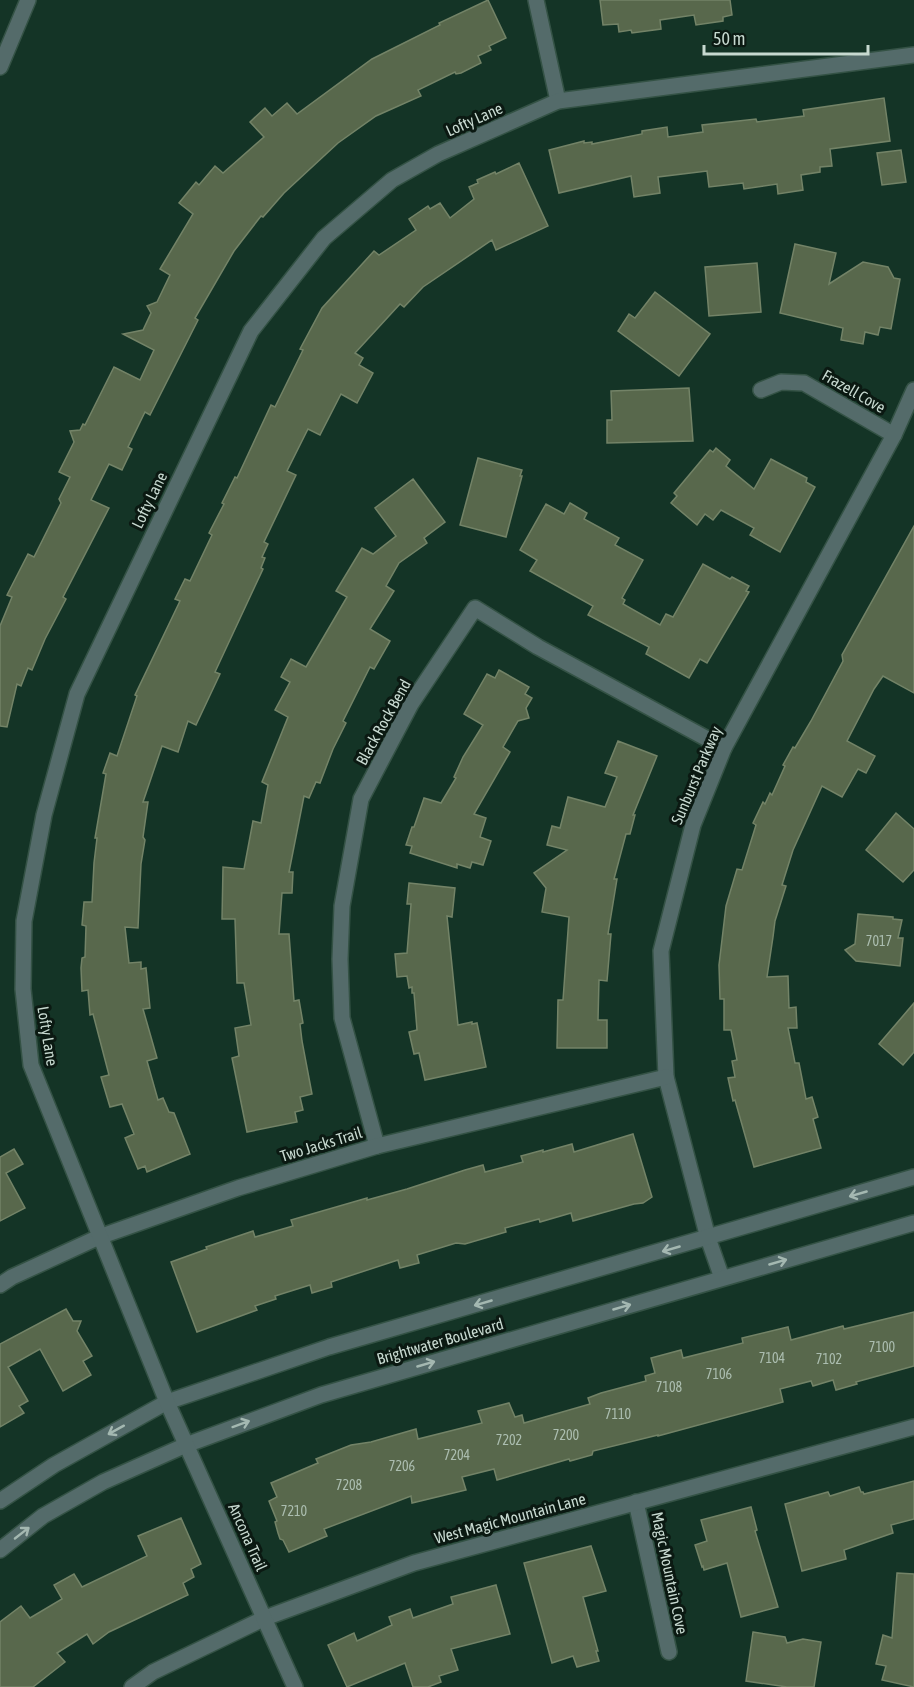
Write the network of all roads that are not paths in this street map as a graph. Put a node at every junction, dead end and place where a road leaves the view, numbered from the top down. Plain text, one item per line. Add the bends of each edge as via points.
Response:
1 (28, 0) edge
2 (536, 0) edge
3 (914, 55) edge
4 (0, 67) edge
5 (558, 101) junction
6 (761, 390) dead end
7 (914, 390) edge
8 (894, 435) junction
9 (724, 748) junction
10 (666, 1077) junction
11 (377, 1146) junction
12 (914, 1177) edge
13 (914, 1223) edge
14 (99, 1237) junction
15 (708, 1238) junction
16 (722, 1278) junction
17 (0, 1285) edge
18 (167, 1402) junction
19 (914, 1427) edge
20 (186, 1445) junction
21 (0, 1501) edge
22 (636, 1502) junction
23 (0, 1550) edge
24 (265, 1618) junction
25 (669, 1652) dead end
26 (132, 1687) edge
27 (295, 1687) edge

1 - 4 street
2 - 5 street
3 - 5 street, Lofty Lane
5 - 14 street, Lofty Lane via 438,154 392,180 324,238 251,331 77,694 44,815 24,921 23,989 31,1065
6 - 8 street, Frazell Cove via 781,382 804,383
7 - 8 street, Sunburst Parkway
8 - 9 street, Sunburst Parkway
9 - 10 street, Sunburst Parkway via 693,825 661,951
9 - 11 street, Black Rock Bend via 538,647 475,608 411,704 361,799 357,820 342,906 342,1018
10 - 11 street, Two Jacks Trail
10 - 15 street, Sunburst Parkway
11 - 14 street, Two Jacks Trail via 238,1188
12 -> 15 street, Brightwater Boulevard
16 -> 13 street, Brightwater Boulevard
14 - 17 street, Two Jacks Trail
14 - 18 street, Lofty Lane
15 - 16 street, Sunburst Parkway
15 -> 18 street, Brightwater Boulevard via 329,1347
20 -> 16 street, Brightwater Boulevard via 321,1395
18 - 20 street, Ancona Trail
18 -> 21 street, Brightwater Boulevard via 54,1465
19 - 22 street, West Magic Mountain Lane
23 -> 20 street, Brightwater Boulevard via 43,1516 83,1493
20 - 24 street, Ancona Trail
22 - 24 street, West Magic Mountain Lane via 414,1563
22 - 25 street, Magic Mountain Cove
24 - 26 street, West Magic Mountain Lane via 153,1672
24 - 27 street, Ancona Trail

